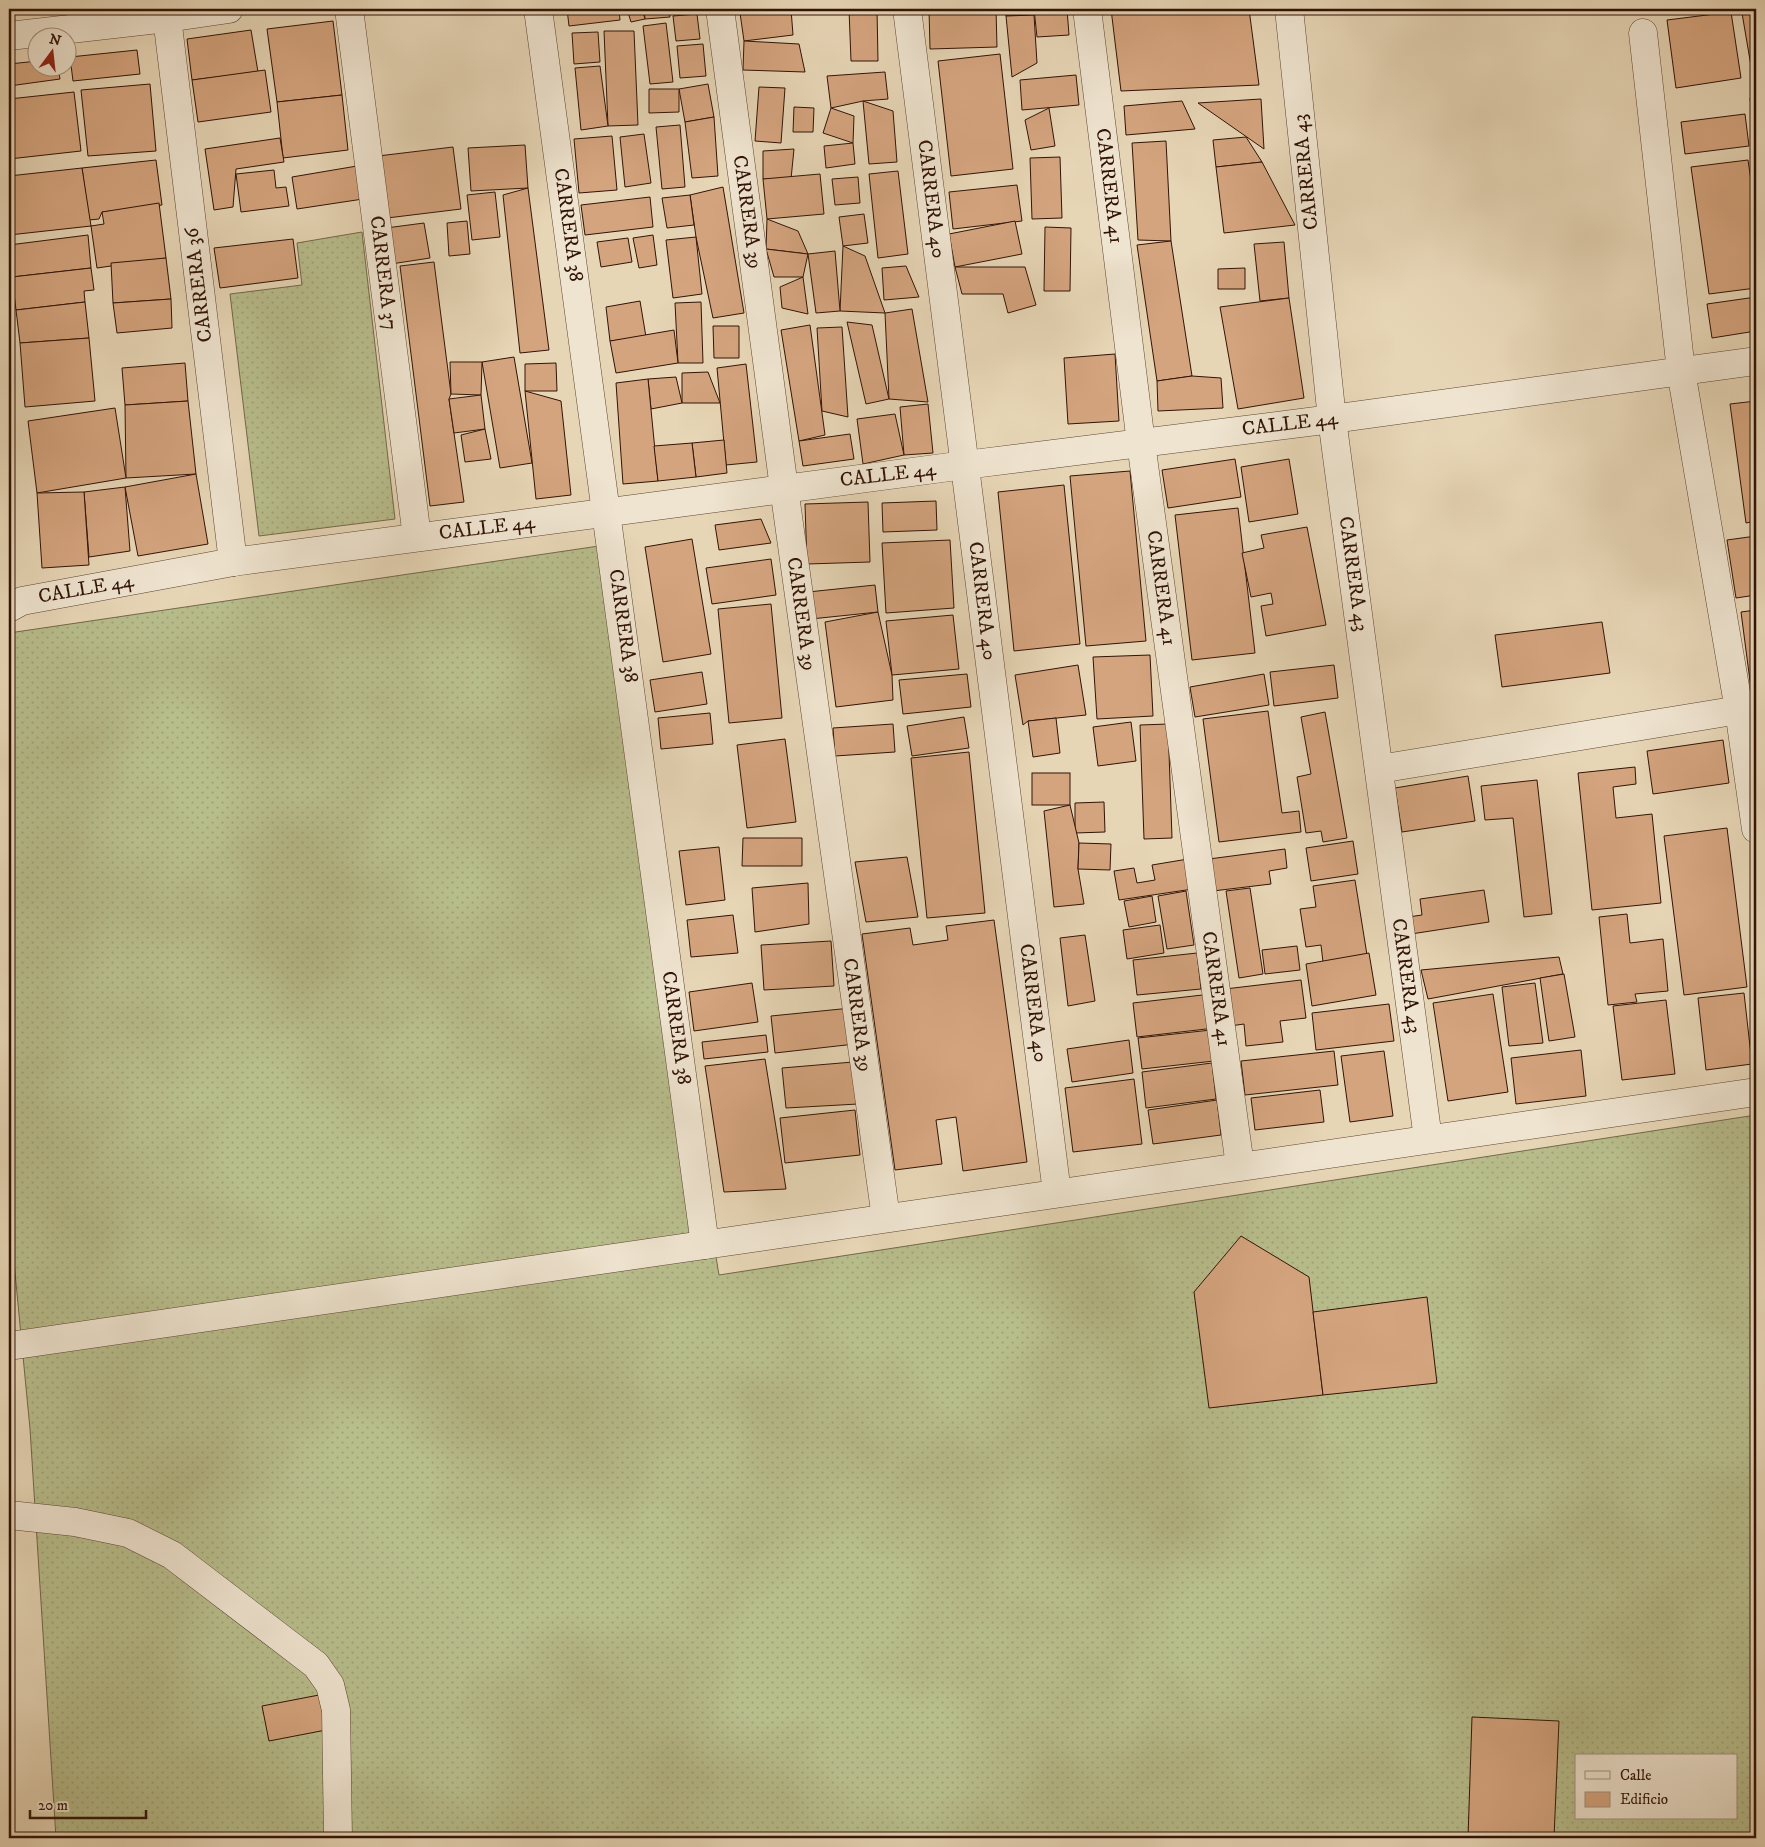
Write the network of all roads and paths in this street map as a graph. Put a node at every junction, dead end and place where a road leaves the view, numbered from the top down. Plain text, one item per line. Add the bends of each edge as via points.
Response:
1 (229, 9) edge
2 (349, 9) edge
3 (538, 9) edge
4 (720, 9) edge
5 (907, 9) edge
6 (1087, 9) edge
7 (1289, 9) edge
8 (167, 14) edge
9 (1643, 33) dead end
10 (9, 36) edge
11 (1756, 360) edge
12 (1681, 371) junction
13 (1332, 419) junction
14 (1141, 443) junction
15 (964, 465) junction
16 (784, 488) junction
17 (607, 512) junction
18 (417, 537) junction
19 (232, 562) junction
20 (13, 601) edge
21 (1739, 710) junction
22 (1379, 769) junction
23 (1756, 830) edge
24 (1756, 1092) edge
25 (1428, 1139) junction
26 (1240, 1166) junction
27 (1057, 1193) junction
28 (886, 1218) junction
29 (705, 1244) junction
30 (9, 1346) edge
31 (9, 1515) edge
32 (338, 1838) edge

1 - 8 street
2 - 18 street, CARRERA 37
3 - 17 street, CARRERA 38
4 - 16 street, CARRERA 39
5 - 15 street, CARRERA 40
6 - 14 street, CARRERA 41
7 - 13 street, CARRERA 43
8 - 10 street
8 - 19 street, CARRERA 36
9 - 12 street
11 - 12 street, CALLE 44
12 - 13 street, CALLE 44
12 - 21 street
13 - 14 street, CALLE 44
13 - 22 street, CARRERA 43
14 - 15 street, CALLE 44
14 - 26 street, CARRERA 41
15 - 16 street, CALLE 44
15 - 27 street, CARRERA 40
16 - 17 street, CALLE 44
16 - 28 street, CARRERA 39
17 - 18 street, CALLE 44
17 - 29 street, CARRERA 38
18 - 19 street, CALLE 44
19 - 20 street, CALLE 44
21 - 22 street
21 - 23 street
22 - 25 street, CARRERA 43
24 - 25 street
25 - 26 street
26 - 27 street
27 - 28 street
28 - 29 street
29 - 30 street
31 - 32 street via 75,1522 128,1533 172,1555 316,1665 330,1685 336,1710

